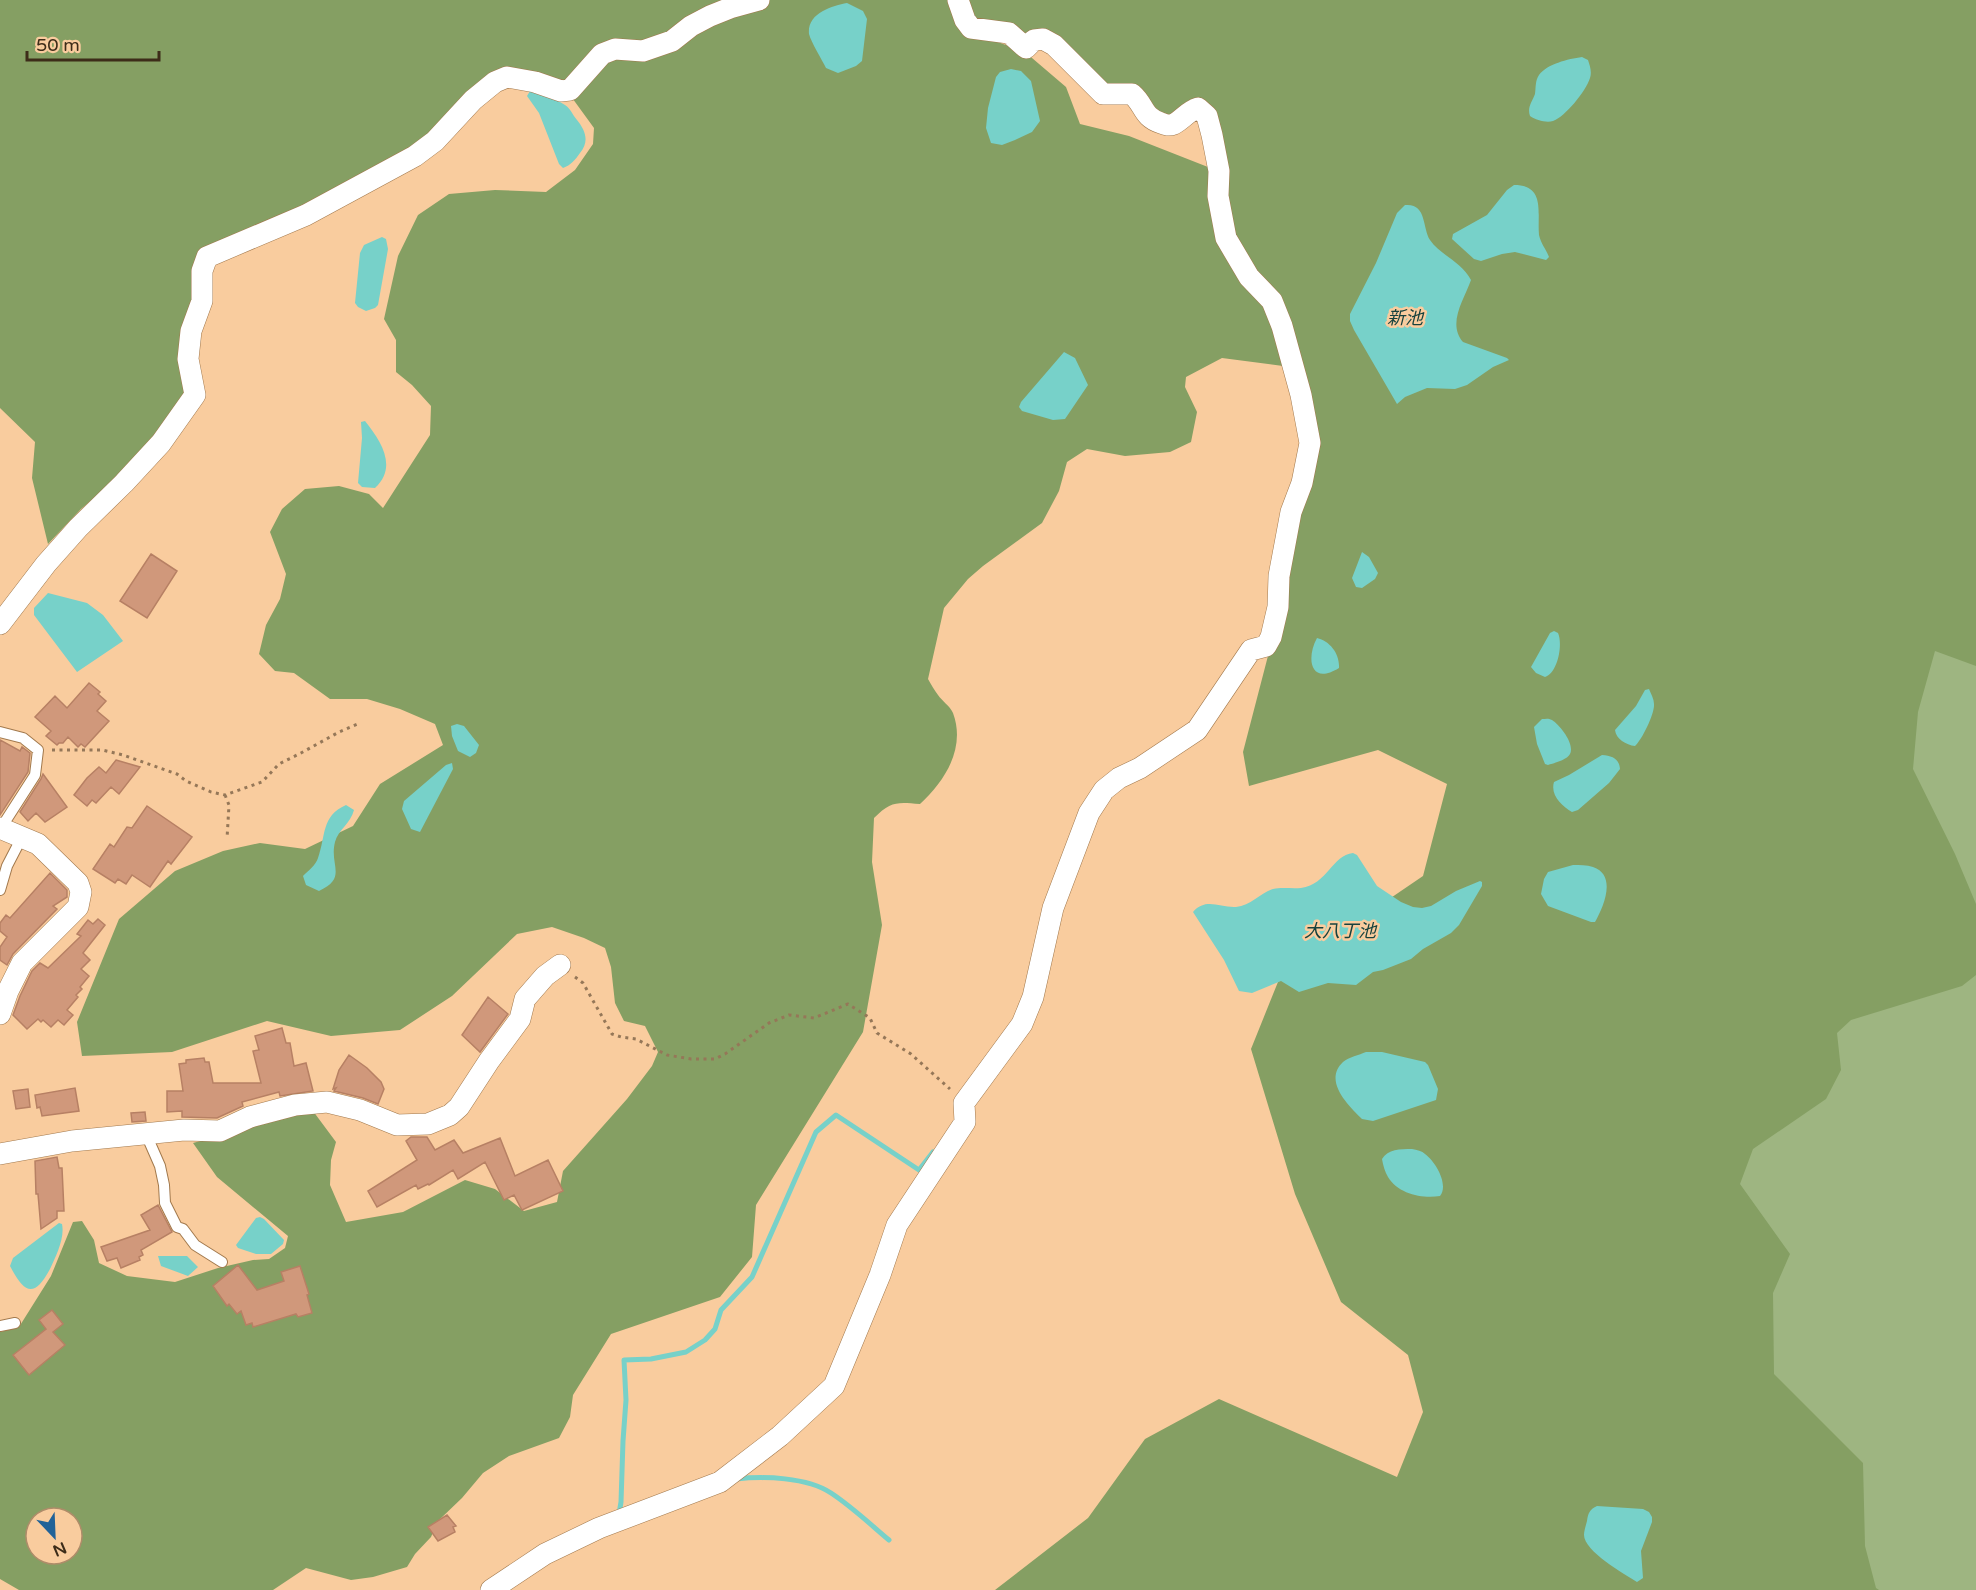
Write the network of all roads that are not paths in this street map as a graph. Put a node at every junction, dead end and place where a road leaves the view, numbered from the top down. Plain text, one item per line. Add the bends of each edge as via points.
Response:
1 (759, 0) edge
2 (958, 0) edge
3 (0, 624) edge
4 (0, 732) edge
5 (0, 828) edge
6 (22, 837) junction
7 (0, 890) edge
8 (560, 965) road end
9 (0, 1014) edge
10 (146, 1134) junction
11 (0, 1154) edge
12 (222, 1262) dead end
13 (15, 1323) dead end
14 (0, 1326) edge
15 (491, 1590) edge

1 - 3 street via 710,16 672,41 643,51 615,49 602,54 570,90 507,78 495,82 415,156 306,215 207,257 202,271 202,301 188,359 195,395 161,443 71,535
2 - 15 street via 970,28 1009,33 1026,48 1034,40 1043,39 1054,45 1103,94 1132,94 1146,116 1155,122 1169,126 1198,108 1207,116 1219,171 1218,196 1226,238 1249,277 1272,301 1301,395 1310,443 1302,483 1290,512 1271,637 1266,646 1251,650 1197,730 1119,778 1104,790 1089,813 1053,908 1033,997 1022,1024 964,1103 965,1122 897,1225 834,1386 780,1436 720,1482 599,1528 545,1554
4 - 5 lane via 23,738 38,750 35,775
5 - 6 street
6 - 7 lane
6 - 9 street via 38,844 78,883 81,892 78,907 22,963
8 - 10 street via 525,999 520,1019 459,1107 428,1124 397,1125 327,1102 295,1105 250,1117 220,1131
10 - 11 street
10 - 12 lane via 160,1166 165,1203 177,1227 195,1245
13 - 14 lane

